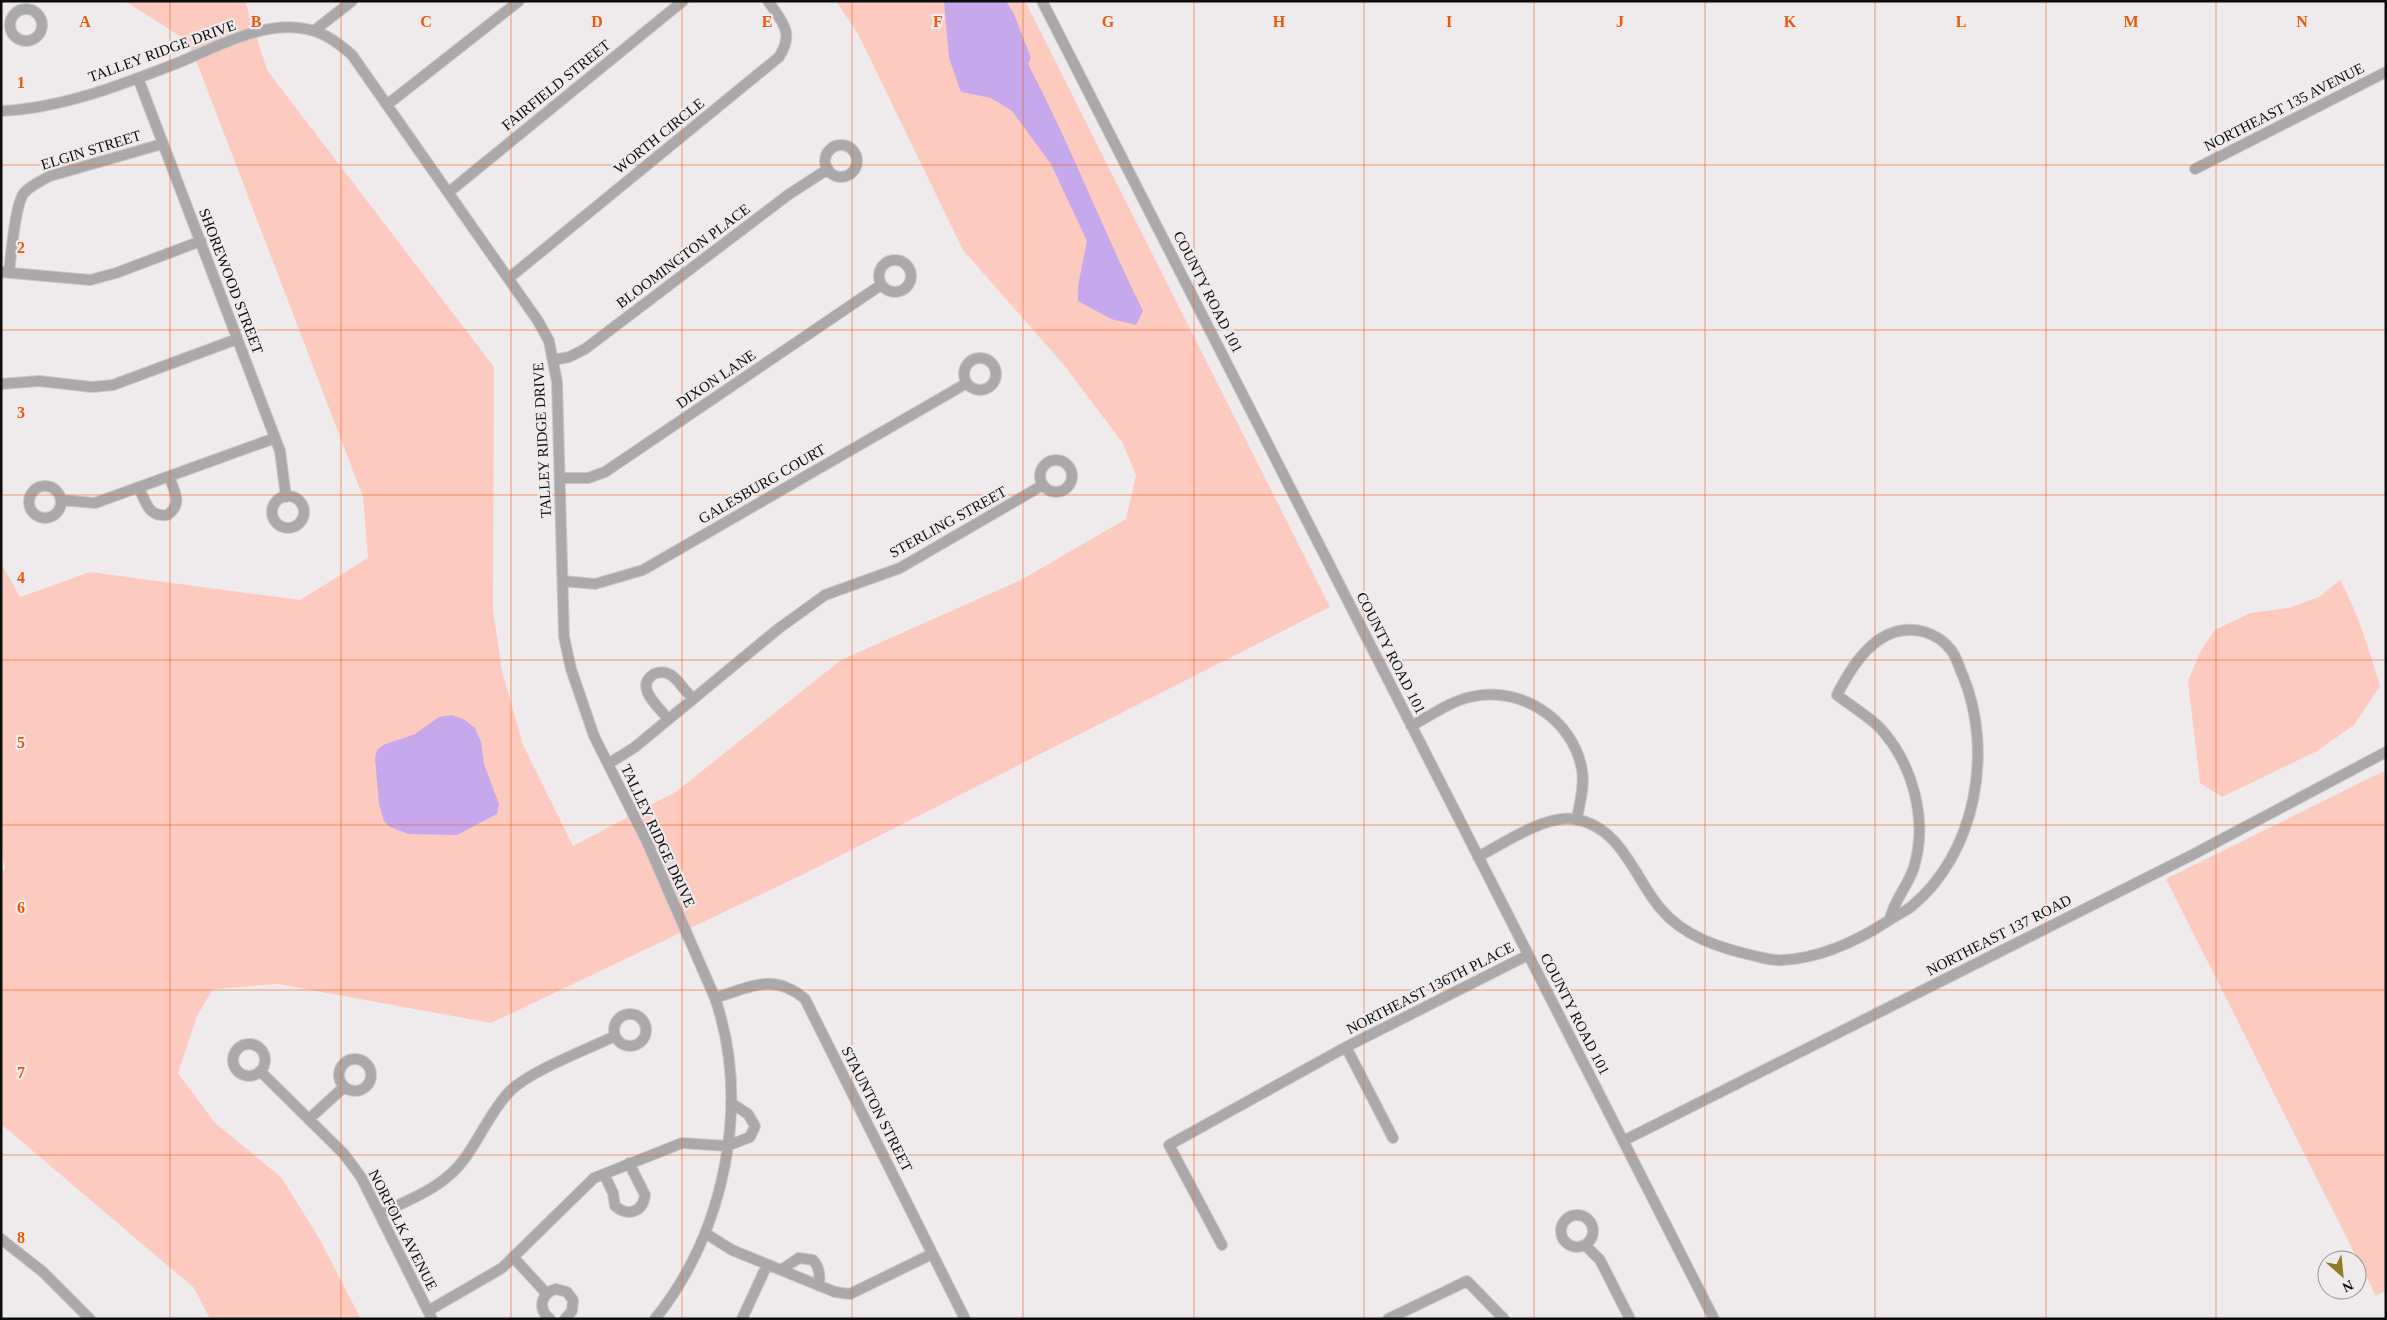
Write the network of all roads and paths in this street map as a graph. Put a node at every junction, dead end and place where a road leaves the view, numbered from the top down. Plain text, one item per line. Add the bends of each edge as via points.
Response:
1 (352, 1) edge
2 (520, 1) edge
3 (682, 1) edge
4 (768, 1) edge
5 (1042, 1) edge
6 (315, 30) junction
7 (2386, 72) edge
8 (138, 78) junction
9 (388, 104) junction
10 (1, 111) edge
11 (162, 144) junction
12 (828, 169) dead end
13 (2195, 169) dead end
14 (449, 192) junction
15 (200, 241) junction
16 (5, 272) edge
17 (509, 278) junction
18 (882, 284) dead end
19 (237, 339) junction
20 (554, 360) junction
21 (966, 383) dead end
22 (1, 384) edge
23 (275, 438) junction
24 (169, 477) junction
25 (560, 478) junction
26 (1043, 485) dead end
27 (139, 488) junction
28 (286, 496) dead end
29 (61, 500) dead end
30 (563, 581) junction
31 (694, 698) junction
32 (668, 719) junction
33 (1411, 726) junction
34 (2386, 752) edge
35 (608, 764) junction
36 (1578, 820) junction
37 (1478, 857) junction
38 (1890, 919) junction
39 (1528, 955) junction
40 (716, 998) junction
41 (615, 1036) dead end
42 (1346, 1047) junction
43 (260, 1071) dead end
44 (344, 1086) dead end
45 (731, 1103) junction
46 (309, 1119) junction
47 (1393, 1138) dead end
48 (1623, 1141) junction
49 (727, 1146) junction
50 (629, 1163) junction
51 (604, 1174) junction
52 (380, 1214) junction
53 (705, 1233) junction
54 (1, 1239) edge
55 (1222, 1245) dead end
56 (1585, 1245) dead end
57 (932, 1254) junction
58 (513, 1257) junction
59 (768, 1265) junction
60 (781, 1270) junction
61 (819, 1286) junction
62 (547, 1294) junction
63 (430, 1315) edge
64 (90, 1319) edge
65 (550, 1319) edge
66 (565, 1319) edge
67 (655, 1319) edge
68 (742, 1319) edge
69 (965, 1319) edge
70 (1388, 1319) edge
71 (1504, 1319) edge
72 (1630, 1319) edge
73 (1714, 1319) edge

1 - 6 street
2 - 9 street
3 - 14 street, FAIRFIELD STREET
4 - 17 street, WORTH CIRCLE via 785,26 788,38 779,57
5 - 33 street, COUNTY ROAD 101
6 - 8 street, TALLEY RIDGE DRIVE via 278,28 244,36
6 - 9 street, TALLEY RIDGE DRIVE via 336,40 352,55
7 - 13 street, NORTHEAST 135 AVENUE
8 - 10 street, TALLEY RIDGE DRIVE via 67,101
8 - 11 street, SHOREWOOD STREET
9 - 14 street, TALLEY RIDGE DRIVE
11 - 15 street, SHOREWOOD STREET
11 - 16 street, ELGIN STREET via 50,176 36,183 23,194 18,207
12 - 20 street, BLOOMINGTON PLACE via 780,201 585,349
14 - 17 street, TALLEY RIDGE DRIVE
15 - 16 street via 90,280
15 - 19 street, SHOREWOOD STREET
17 - 20 street, TALLEY RIDGE DRIVE via 549,341
18 - 25 street, DIXON LANE via 605,472 588,478
19 - 22 street via 113,385 92,387 39,381
19 - 23 street, SHOREWOOD STREET
20 - 25 street, TALLEY RIDGE DRIVE
21 - 30 street, GALESBURG COURT via 643,570 595,584
23 - 24 street
23 - 28 street, SHOREWOOD STREET
24 - 27 street
24 - 27 street via 177,498 176,505 167,515 153,513
25 - 30 street, TALLEY RIDGE DRIVE
26 - 31 street, STERLING STREET via 900,568 825,595
27 - 29 street via 95,503
30 - 35 street, TALLEY RIDGE DRIVE via 564,636 571,669 583,708
31 - 32 street, STERLING STREET
31 - 32 street via 671,674 664,672 651,676 647,682 649,696
32 - 35 street, STERLING STREET via 635,747
33 - 36 street via 1454,703 1483,695 1510,696 1539,707 1564,729 1579,757 1583,778
33 - 37 street, COUNTY ROAD 101
34 - 48 street, NORTHEAST 137 ROAD via 2194,854
35 - 40 street, TALLEY RIDGE DRIVE via 647,842
36 - 37 street via 1561,818
36 - 38 street via 1605,833 1629,858 1650,896 1672,921 1723,949 1781,960 1795,959 1830,951
37 - 39 street, COUNTY ROAD 101
38 - 38 street via 1913,869 1919,846 1913,783 1893,744 1879,727 1838,695 1866,650 1886,635 1911,628 1935,635 1952,651 1971,696 1978,762 1973,802 1949,860 1912,907
39 - 42 street, NORTHEAST 136TH PLACE
39 - 48 street, COUNTY ROAD 101
40 - 45 street, TALLEY RIDGE DRIVE via 731,1066
40 - 57 street, STAUNTON STREET via 772,983 788,986 804,1000
41 - 52 street via 543,1070 511,1090 489,1116 465,1159 445,1181
42 - 47 street, NORTHEAST 136TH PLACE
42 - 55 street, NORTHEAST 136TH PLACE via 1169,1145
43 - 46 street, NORFOLK AVENUE
44 - 46 street
45 - 49 street, TALLEY RIDGE DRIVE
45 - 49 street via 748,1114 755,1126 750,1137
46 - 52 street, NORFOLK AVENUE via 344,1154
48 - 73 street, COUNTY ROAD 101
49 - 50 street via 682,1143
49 - 53 street, TALLEY RIDGE DRIVE via 721,1187
50 - 51 street
50 - 51 street via 645,1195 640,1208 634,1212 627,1213 615,1206
51 - 58 street via 594,1178
52 - 63 street, NORFOLK AVENUE
53 - 59 street via 732,1250
53 - 67 street, TALLEY RIDGE DRIVE via 686,1271
54 - 64 street via 43,1272
56 - 72 street via 1600,1260
57 - 61 street via 850,1294
57 - 69 street, STAUNTON STREET
58 - 62 street
58 - 63 street via 502,1268
59 - 60 street
59 - 68 street
60 - 61 street
60 - 61 street via 799,1258 813,1260 820,1276
62 - 65 street via 542,1307
62 - 66 street via 556,1289 571,1296 574,1306
70 - 71 street via 1467,1281

